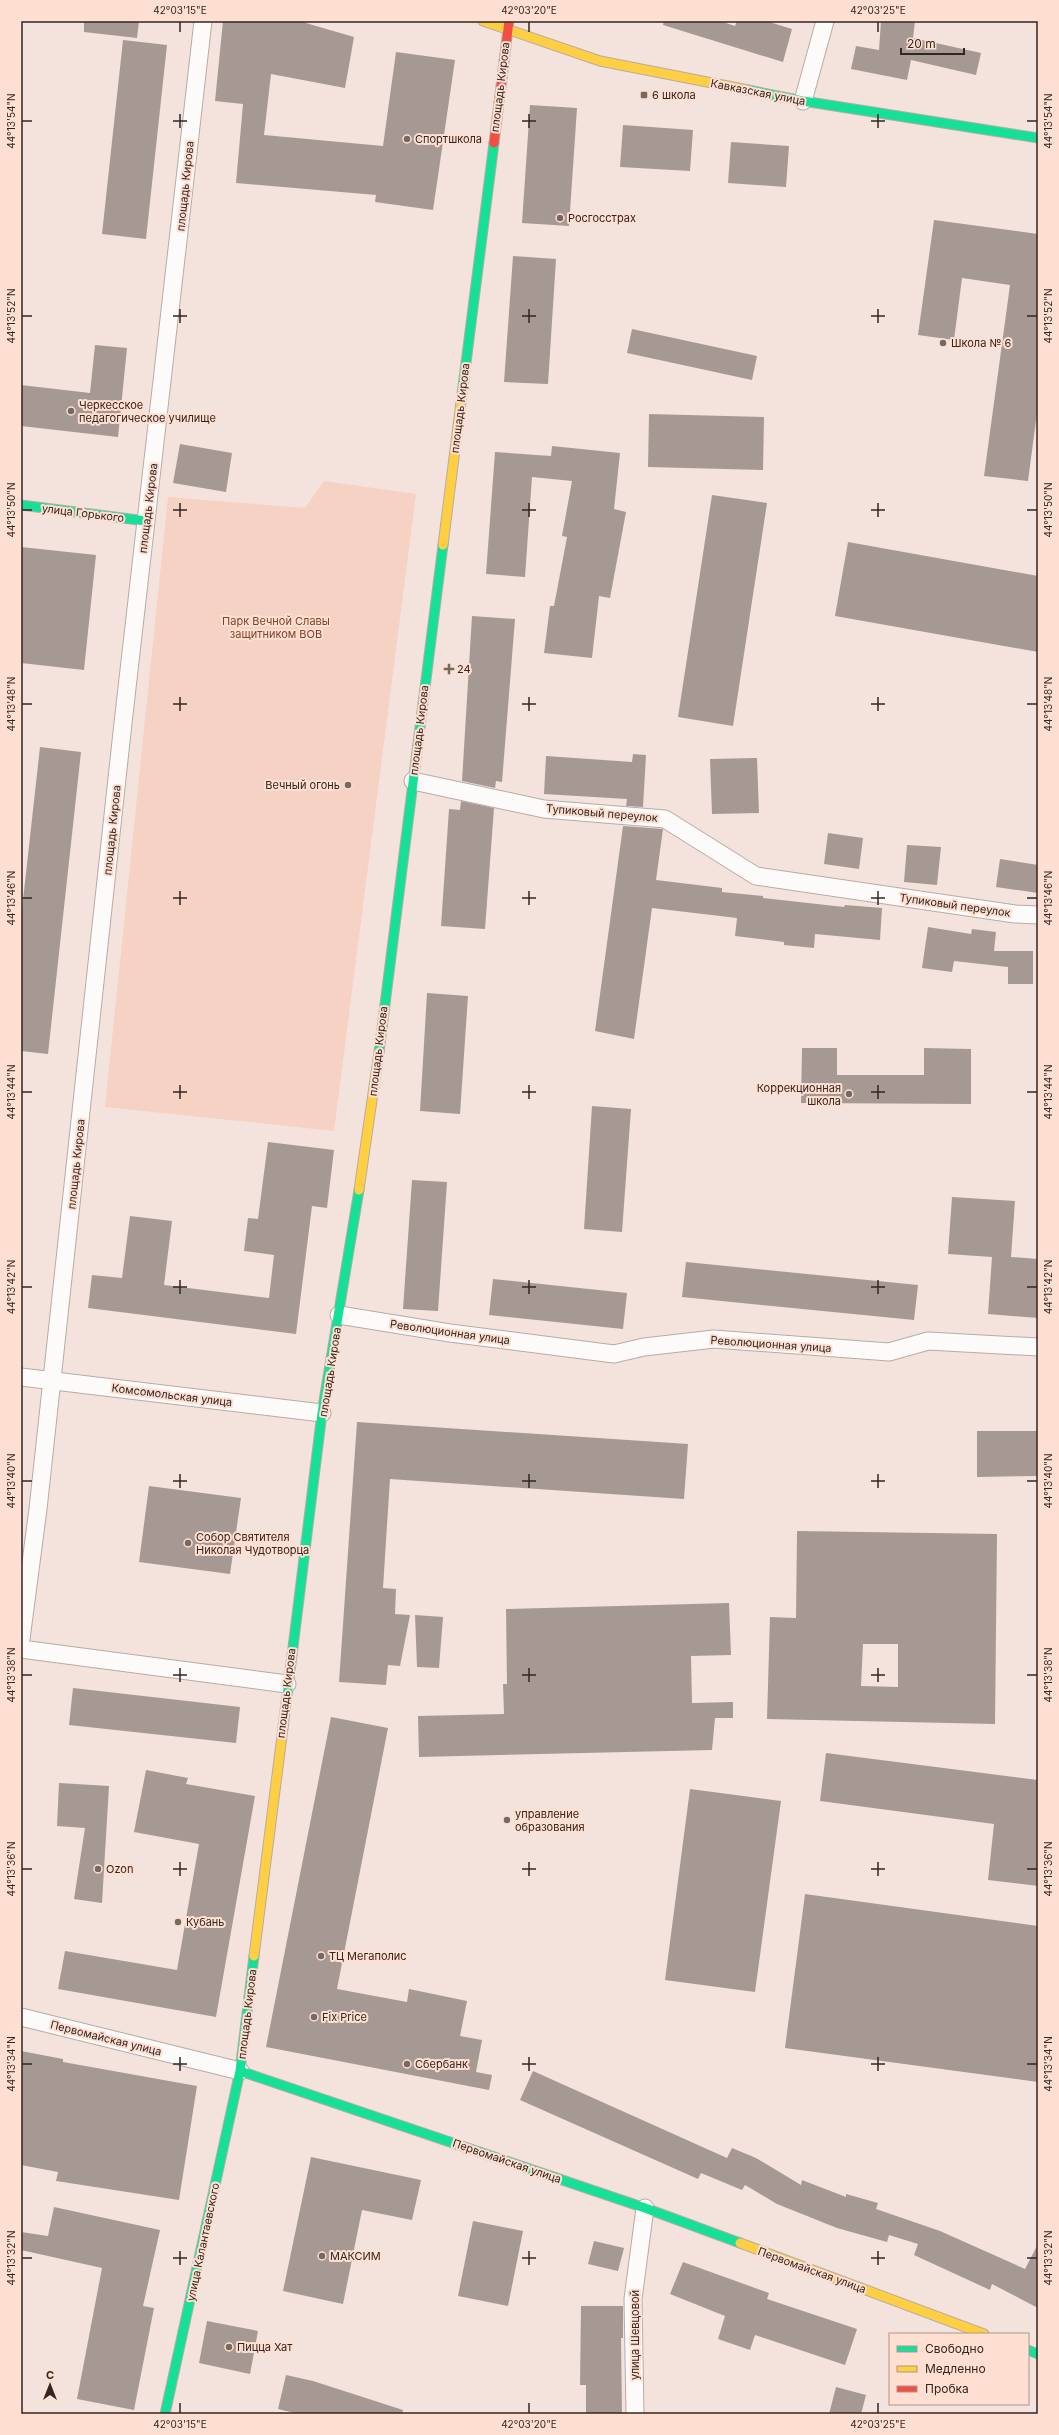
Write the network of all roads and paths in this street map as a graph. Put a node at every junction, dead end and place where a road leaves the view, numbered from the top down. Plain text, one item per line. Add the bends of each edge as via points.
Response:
1 (203, 21) edge
2 (483, 21) edge
3 (509, 21) edge
4 (825, 21) edge
5 (508, 31) junction
6 (804, 101) junction
7 (1038, 138) edge
8 (21, 505) edge
9 (146, 521) junction
10 (413, 781) junction
11 (1038, 915) edge
12 (339, 1315) junction
13 (1038, 1347) edge
14 (21, 1377) edge
15 (51, 1380) junction
16 (322, 1413) junction
17 (21, 1639) edge
18 (21, 1649) edge
19 (287, 1684) junction
20 (21, 2017) edge
21 (240, 2071) junction
22 (645, 2208) junction
23 (981, 2333) edge
24 (165, 2414) edge
25 (635, 2414) edge

1 - 9 street, площадь Кирова
2 - 5 main road, Кавказская улица
3 - 5 main road, площадь Кирова
4 - 6 street
5 - 6 main road, Кавказская улица via 600,61
5 - 10 main road, площадь Кирова
6 - 7 main road, Кавказская улица
8 - 9 main road, улица Горького
9 - 15 street, площадь Кирова
10 - 11 street, Тупиковый переулок via 544,808 665,819 756,876
10 - 12 main road, площадь Кирова via 369,1127
12 - 13 street, Революционная улица via 450,1333 614,1354 644,1346 714,1339 889,1352 928,1341
12 - 16 main road, площадь Кирова
14 - 15 street, Комсомольская улица
15 - 16 street, Комсомольская улица
15 - 17 street, площадь Кирова
16 - 19 main road, площадь Кирова
18 - 19 street
19 - 21 main road, площадь Кирова
20 - 21 street, Первомайская улица
21 - 22 main road, Первомайская улица
21 - 24 main road, улица Калантаевского
22 - 23 main road, Первомайская улица
22 - 25 street, улица Шевцовой via 632,2299

